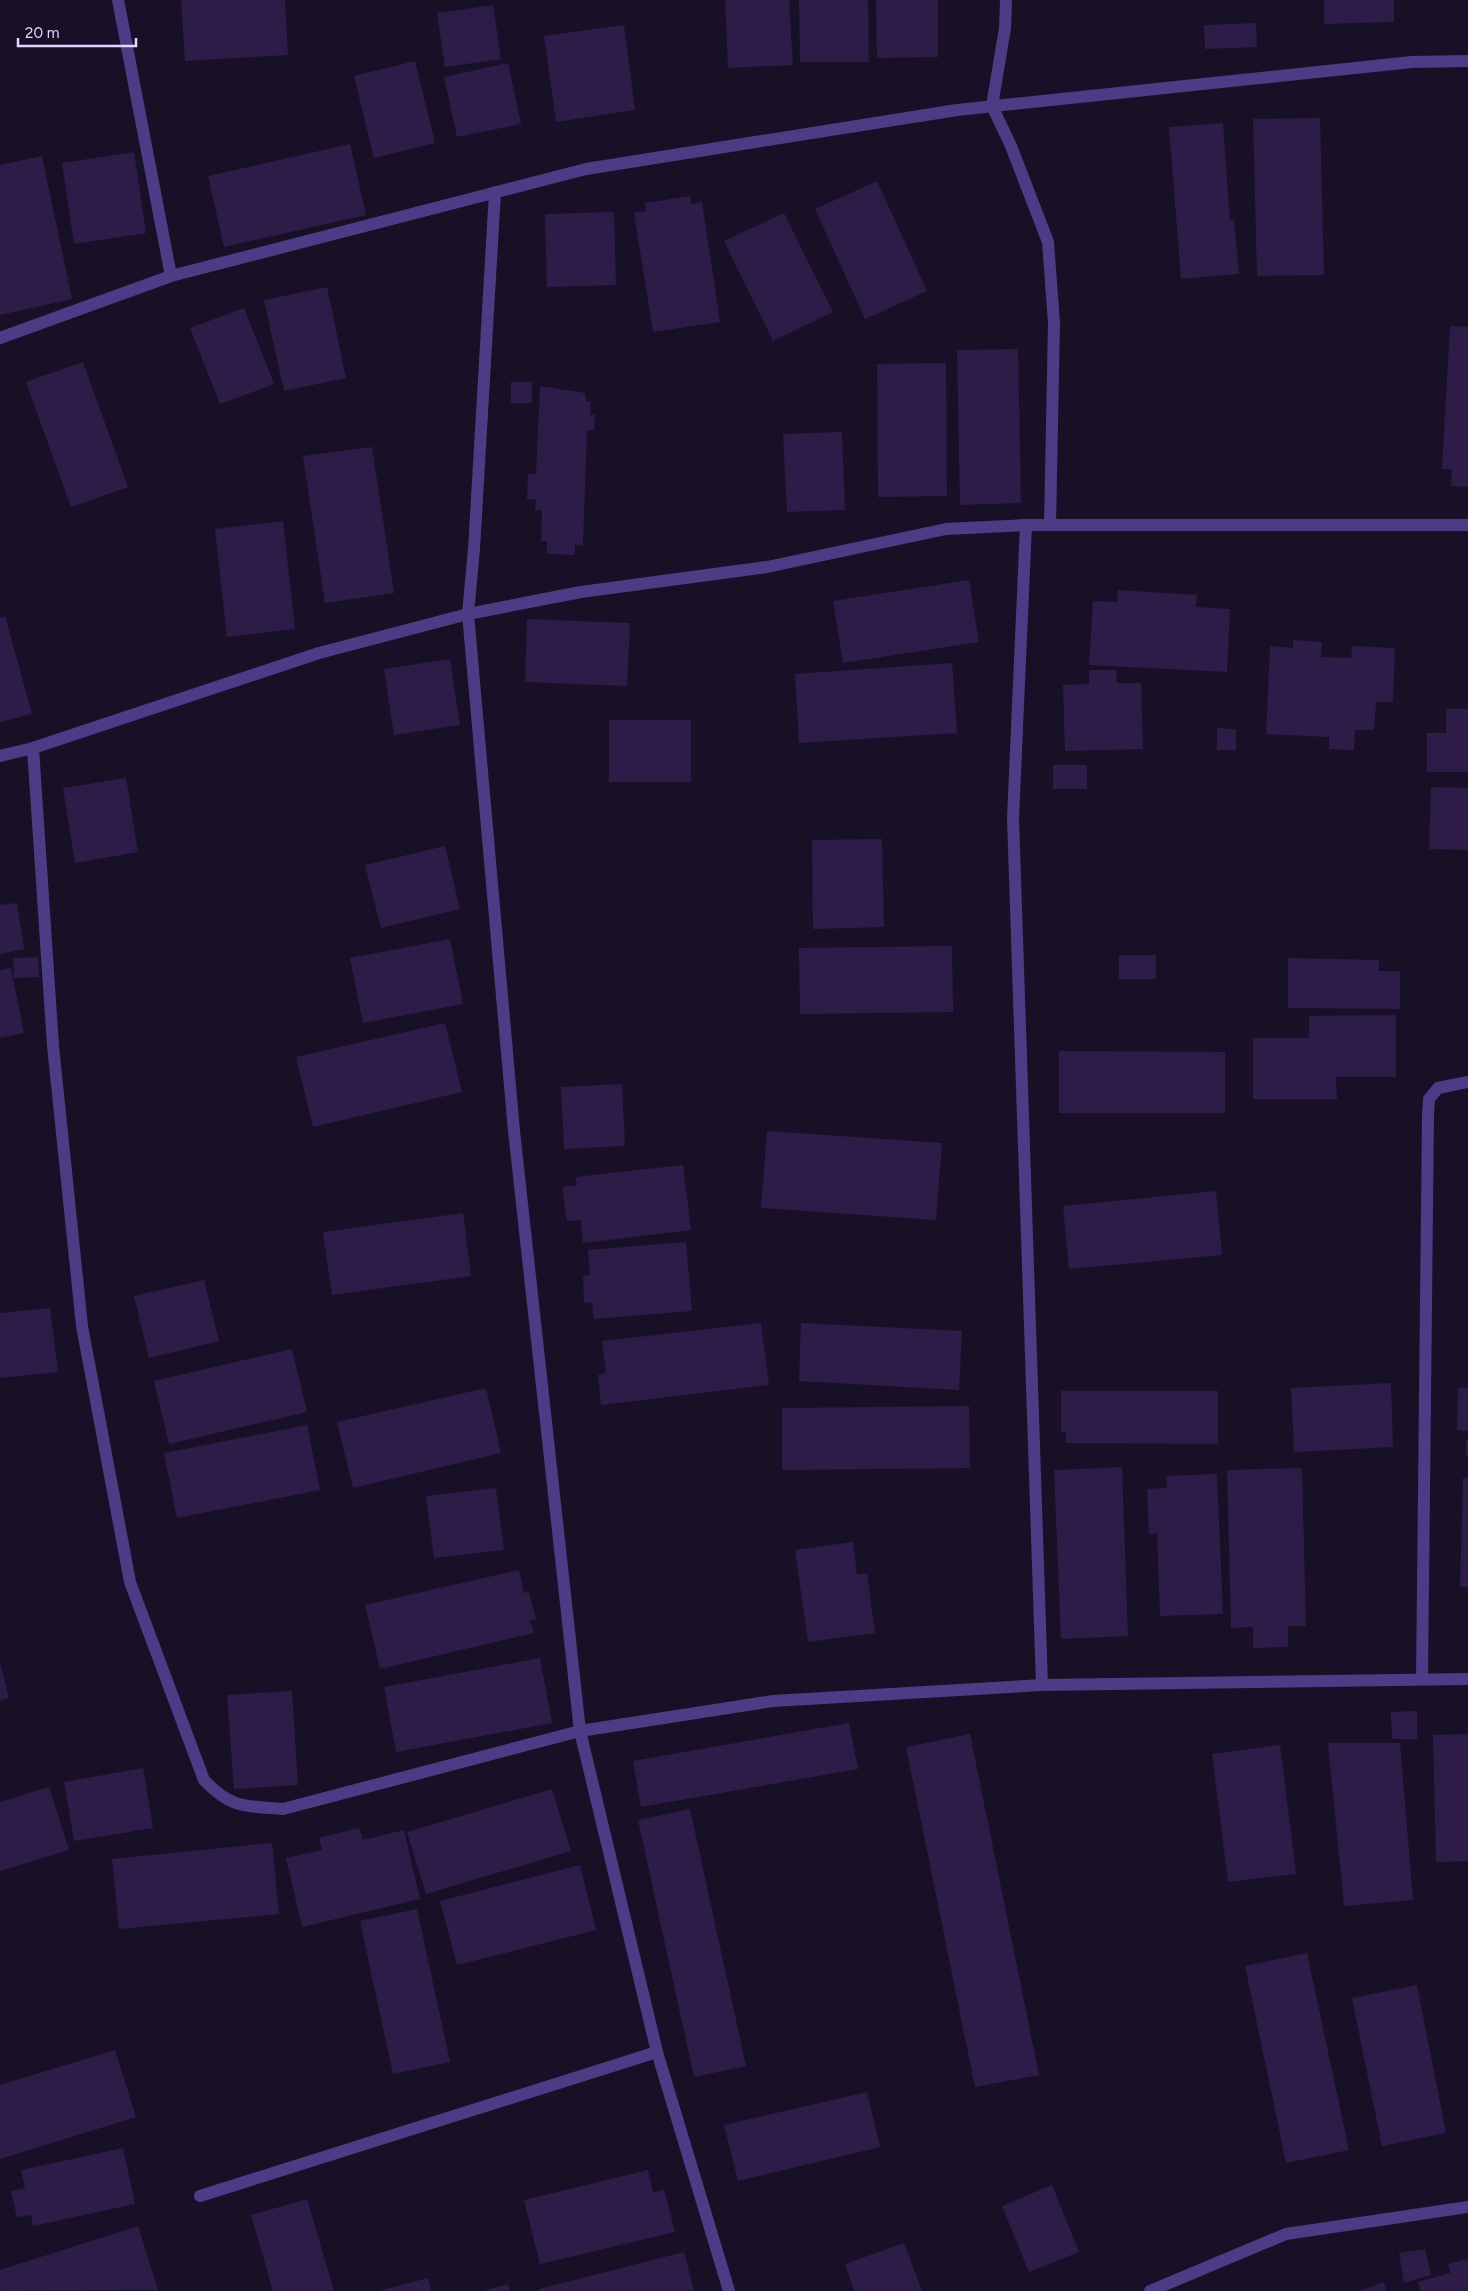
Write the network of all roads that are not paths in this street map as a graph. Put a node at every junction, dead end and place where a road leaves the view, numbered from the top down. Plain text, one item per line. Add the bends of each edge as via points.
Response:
1 (118, 0) edge
2 (1006, 0) edge
3 (1468, 61) edge
4 (992, 106) junction
5 (495, 192) junction
6 (171, 276) junction
7 (0, 338) edge
8 (1026, 525) junction
9 (1050, 525) junction
10 (1468, 525) edge
11 (468, 614) junction
12 (33, 748) junction
13 (0, 756) edge
14 (1468, 1082) edge
15 (1422, 1679) junction
16 (1468, 1679) edge
17 (1042, 1685) junction
18 (580, 1731) junction
19 (657, 2052) junction
20 (200, 2196) dead end
21 (1468, 2207) edge
22 (729, 2291) edge
23 (1150, 2291) edge

1 - 6 street
2 - 4 street via 1005,28
3 - 4 street via 1412,62
4 - 5 street via 586,169
4 - 9 street via 1048,242 1054,322
5 - 6 street
5 - 11 street
6 - 7 street
8 - 9 street
8 - 11 street via 946,529 767,567 581,592
8 - 17 street via 1012,818
9 - 10 street
11 - 12 street via 319,653
11 - 18 street via 514,1131
12 - 13 street
12 - 18 street via 53,1046 82,1326 130,1582 204,1780 219,1796 244,1806 283,1809
14 - 15 street via 1438,1088 1429,1099
15 - 16 street
15 - 17 street
17 - 18 street via 773,1701
18 - 19 street
19 - 20 street
19 - 22 street
21 - 23 street via 1286,2234

